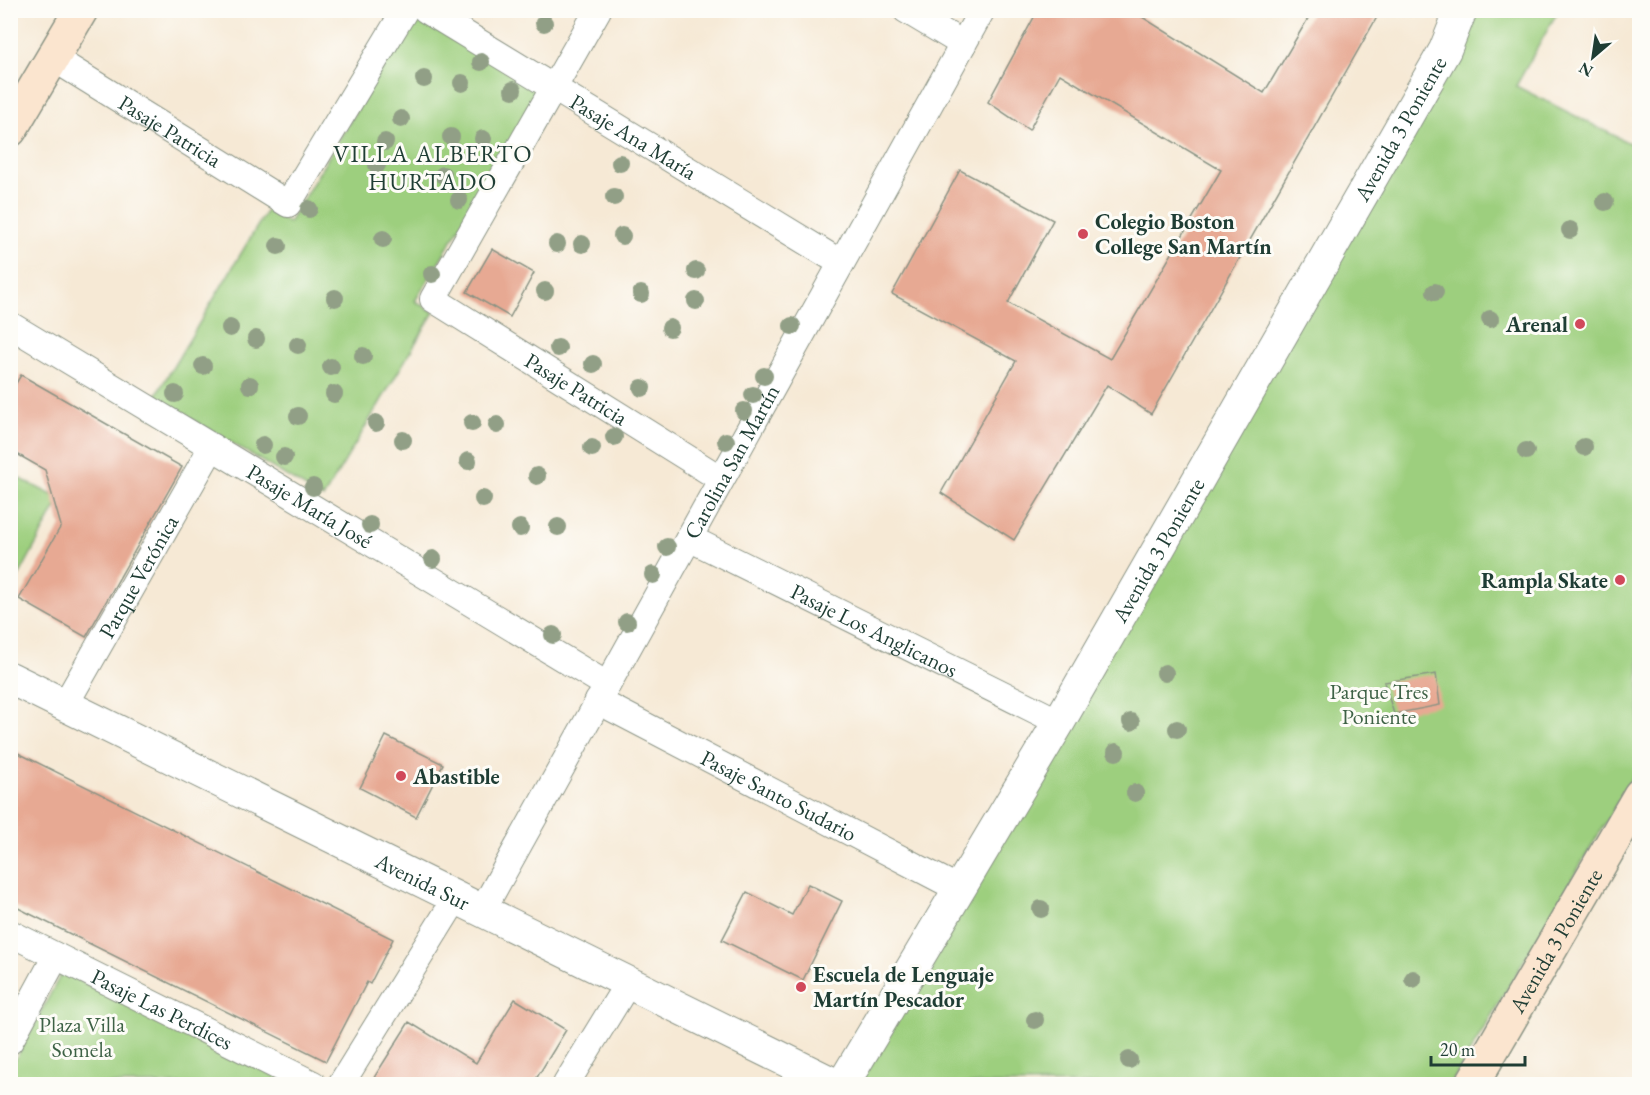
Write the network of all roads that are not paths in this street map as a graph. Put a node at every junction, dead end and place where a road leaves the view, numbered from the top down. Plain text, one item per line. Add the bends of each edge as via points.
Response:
1 (81, 10) edge
2 (405, 10) edge
3 (426, 10) edge
4 (598, 10) edge
5 (906, 10) edge
6 (982, 10) edge
7 (1461, 10) edge
8 (963, 44) junction
9 (53, 58) junction
10 (553, 87) junction
11 (10, 130) edge
12 (842, 263) junction
13 (10, 325) edge
14 (212, 447) junction
15 (721, 479) junction
16 (689, 538) junction
17 (10, 678) edge
18 (602, 693) junction
19 (65, 705) junction
20 (1059, 722) junction
21 (1640, 795) edge
22 (959, 889) junction
23 (469, 904) junction
24 (10, 933) edge
25 (56, 956) junction
26 (628, 983) junction
27 (10, 1041) edge
28 (313, 1084) edge
29 (341, 1084) edge
30 (566, 1084) edge
31 (834, 1084) edge
32 (843, 1084) edge
33 (1472, 1084) edge

1 - 9 main road
2 - 9 street, Pasaje Patricia via 288,204
3 - 10 street, Pasaje Ana María
4 - 10 street
5 - 8 street
6 - 8 street, Carolina San Martín
7 - 20 street, Avenida 3 Poniente via 1445,50
8 - 12 street, Carolina San Martín
9 - 11 main road
10 - 12 street, Pasaje Ana María
10 - 15 street, Pasaje Patricia via 434,299
12 - 15 street, Carolina San Martín
13 - 14 street, Pasaje María José
14 - 18 street, Pasaje María José
14 - 19 street, Parque Verónica
15 - 16 street, Carolina San Martín
16 - 18 street, Carolina San Martín
16 - 20 street, Pasaje Los Anglicanos
17 - 19 street, Avenida Sur
18 - 22 street, Pasaje Santo Sudario
18 - 23 street, Carolina San Martín
19 - 23 street, Avenida Sur
20 - 22 street, Avenida 3 Poniente
21 - 33 main road, Avenida 3 Poniente
22 - 32 street, Avenida 3 Poniente
23 - 26 street, Avenida Sur
23 - 29 street, Carolina San Martín
24 - 25 street, Pasaje Las Perdices
25 - 27 street
25 - 28 street, Pasaje Las Perdices
26 - 30 street
26 - 31 street, Avenida Sur

